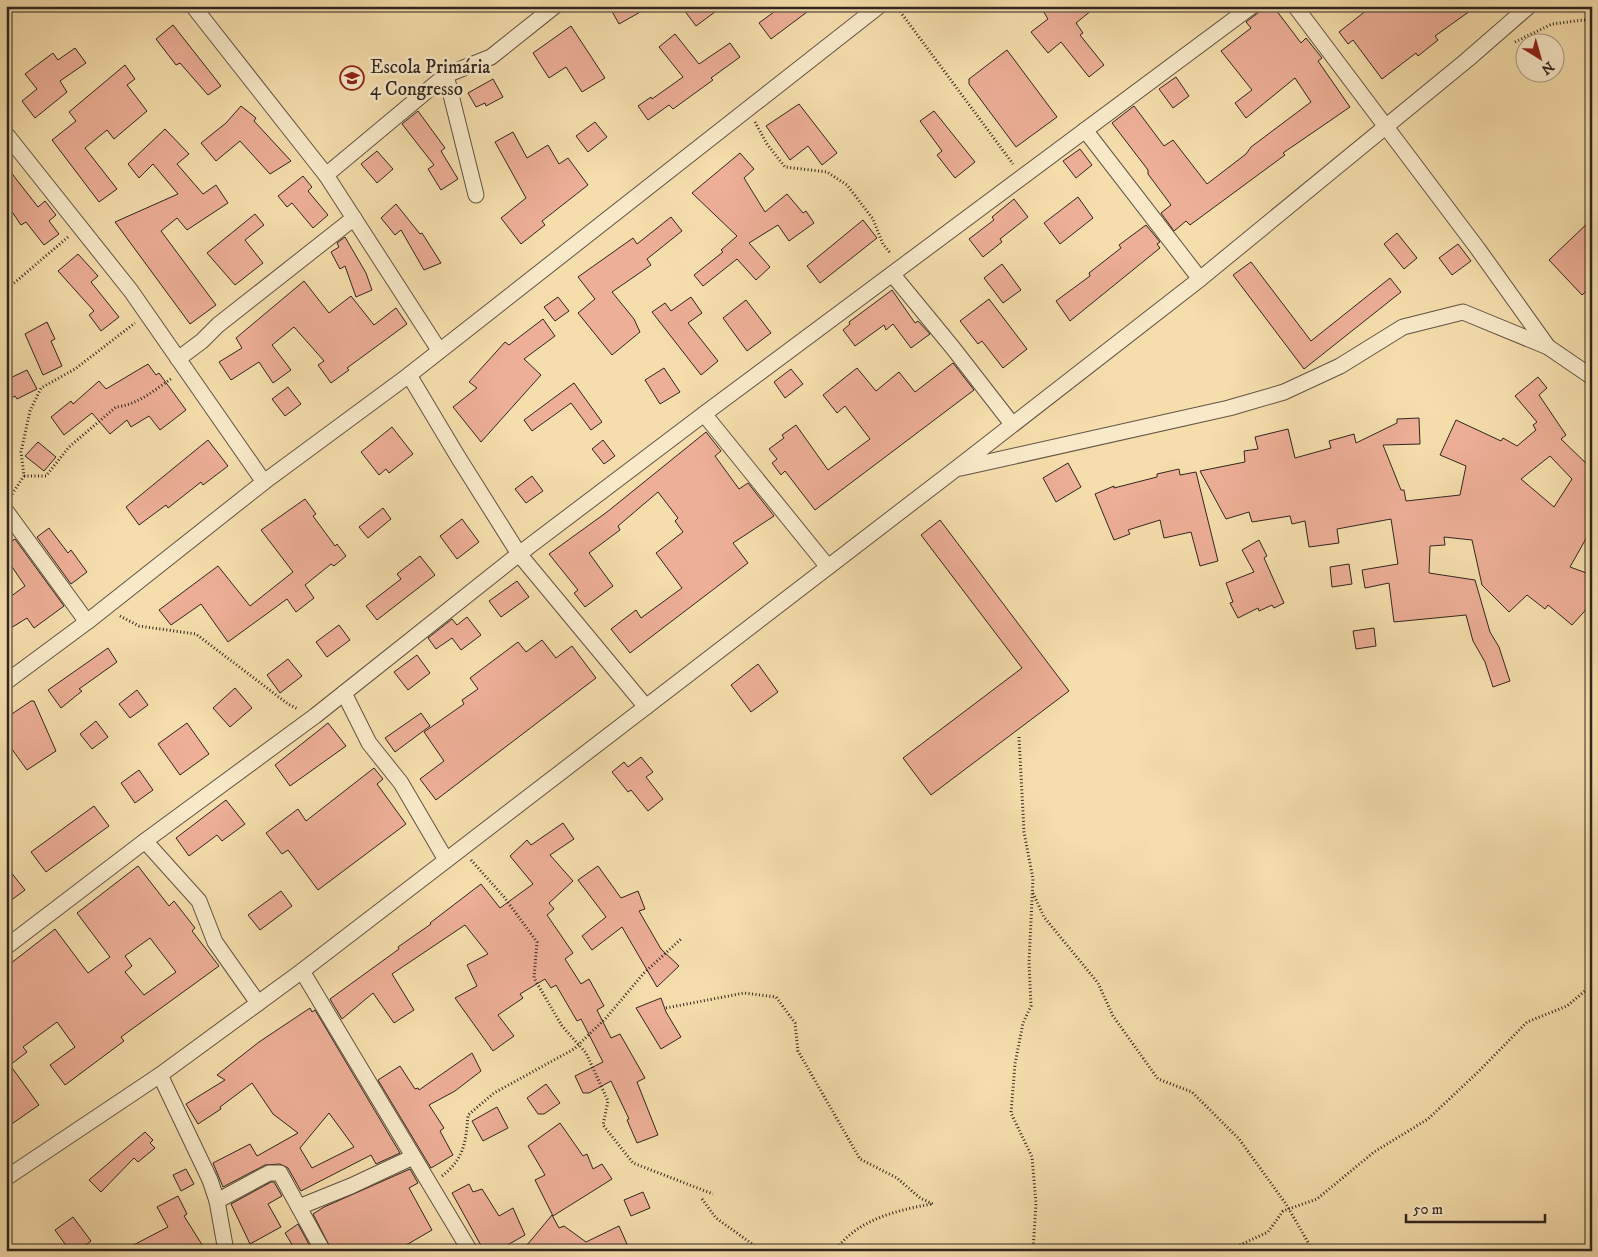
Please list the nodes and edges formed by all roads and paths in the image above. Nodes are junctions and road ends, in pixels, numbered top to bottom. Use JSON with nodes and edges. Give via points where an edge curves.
{"nodes":[{"id":1,"x":193,"y":6,"type":"edge"},
{"id":2,"x":554,"y":6,"type":"edge"},
{"id":3,"x":859,"y":6,"type":"edge"},
{"id":4,"x":879,"y":6,"type":"edge"},
{"id":5,"x":896,"y":6,"type":"edge"},
{"id":6,"x":1252,"y":6,"type":"edge"},
{"id":7,"x":1295,"y":6,"type":"edge"},
{"id":8,"x":1529,"y":6,"type":"edge"},
{"id":9,"x":1592,"y":19,"type":"edge"},
{"id":10,"x":861,"y":23,"type":"junction"},
{"id":11,"x":1511,"y":43,"type":"dead end"},
{"id":12,"x":446,"y":75,"type":"junction"},
{"id":13,"x":749,"y":110,"type":"junction"},
{"id":14,"x":1385,"y":126,"type":"junction"},
{"id":15,"x":1085,"y":130,"type":"junction"},
{"id":16,"x":6,"y":134,"type":"edge"},
{"id":17,"x":326,"y":175,"type":"junction"},
{"id":18,"x":1022,"y":176,"type":"junction"},
{"id":19,"x":476,"y":195,"type":"dead end"},
{"id":20,"x":354,"y":218,"type":"junction"},
{"id":21,"x":79,"y":227,"type":"junction"},
{"id":22,"x":897,"y":272,"type":"junction"},
{"id":23,"x":1200,"y":279,"type":"junction"},
{"id":24,"x":6,"y":290,"type":"edge"},
{"id":25,"x":147,"y":314,"type":"junction"},
{"id":26,"x":1548,"y":347,"type":"junction"},
{"id":27,"x":439,"y":350,"type":"junction"},
{"id":28,"x":182,"y":364,"type":"junction"},
{"id":29,"x":409,"y":375,"type":"junction"},
{"id":30,"x":1592,"y":377,"type":"edge"},
{"id":31,"x":704,"y":414,"type":"junction"},
{"id":32,"x":1012,"y":424,"type":"junction"},
{"id":33,"x":957,"y":468,"type":"junction"},
{"id":34,"x":24,"y":476,"type":"junction"},
{"id":35,"x":264,"y":482,"type":"junction"},
{"id":36,"x":6,"y":501,"type":"edge"},
{"id":37,"x":6,"y":511,"type":"edge"},
{"id":38,"x":519,"y":554,"type":"junction"},
{"id":39,"x":828,"y":567,"type":"junction"},
{"id":40,"x":103,"y":608,"type":"junction"},
{"id":41,"x":87,"y":622,"type":"junction"},
{"id":42,"x":6,"y":682,"type":"edge"},
{"id":43,"x":344,"y":693,"type":"junction"},
{"id":44,"x":646,"y":707,"type":"junction"},
{"id":45,"x":315,"y":716,"type":"junction"},
{"id":46,"x":1019,"y":737,"type":"dead end"},
{"id":47,"x":145,"y":840,"type":"junction"},
{"id":48,"x":461,"y":848,"type":"junction"},
{"id":49,"x":446,"y":860,"type":"junction"},
{"id":50,"x":1032,"y":892,"type":"junction"},
{"id":51,"x":681,"y":939,"type":"dead end"},
{"id":52,"x":6,"y":947,"type":"edge"},
{"id":53,"x":302,"y":971,"type":"junction"},
{"id":54,"x":1592,"y":986,"type":"edge"},
{"id":55,"x":258,"y":1003,"type":"junction"},
{"id":56,"x":666,"y":1008,"type":"dead end"},
{"id":57,"x":160,"y":1075,"type":"junction"},
{"id":58,"x":413,"y":1157,"type":"junction"},
{"id":59,"x":6,"y":1178,"type":"edge"},
{"id":60,"x":429,"y":1186,"type":"junction"},
{"id":61,"x":713,"y":1194,"type":"dead end"},
{"id":62,"x":702,"y":1199,"type":"dead end"},
{"id":63,"x":217,"y":1201,"type":"junction"},
{"id":64,"x":299,"y":1207,"type":"junction"},
{"id":65,"x":226,"y":1251,"type":"edge"},
{"id":66,"x":324,"y":1251,"type":"edge"},
{"id":67,"x":470,"y":1251,"type":"edge"},
{"id":68,"x":762,"y":1251,"type":"edge"},
{"id":69,"x":835,"y":1251,"type":"edge"},
{"id":70,"x":1033,"y":1251,"type":"edge"},
{"id":71,"x":1228,"y":1251,"type":"edge"},
{"id":72,"x":1313,"y":1251,"type":"edge"}],
"edges":[{"from":1,"to":17,"type":"street"},
{"from":2,"to":12,"type":"street","via":[[491,57]]},
{"from":3,"to":10,"type":"street"},
{"from":4,"to":10,"type":"street"},
{"from":5,"to":18,"type":"path"},
{"from":6,"to":15,"type":"street"},
{"from":7,"to":14,"type":"street"},
{"from":8,"to":14,"type":"street"},
{"from":9,"to":11,"type":"path","via":[[1552,24]]},
{"from":10,"to":13,"type":"street"},
{"from":12,"to":17,"type":"street"},
{"from":12,"to":19,"type":"street"},
{"from":13,"to":22,"type":"path","via":[[767,144],[785,167],[827,172],[847,185],[873,219]]},
{"from":13,"to":27,"type":"street"},
{"from":14,"to":23,"type":"street"},
{"from":14,"to":26,"type":"street"},
{"from":15,"to":18,"type":"street"},
{"from":15,"to":23,"type":"street"},
{"from":16,"to":21,"type":"street"},
{"from":17,"to":20,"type":"street"},
{"from":18,"to":22,"type":"street"},
{"from":20,"to":27,"type":"street"},
{"from":20,"to":28,"type":"street","via":[[218,325]]},
{"from":21,"to":24,"type":"path"},
{"from":21,"to":25,"type":"street"},
{"from":22,"to":31,"type":"street"},
{"from":22,"to":32,"type":"street"},
{"from":23,"to":32,"type":"street"},
{"from":25,"to":28,"type":"street"},
{"from":25,"to":34,"type":"path","via":[[75,369],[41,388],[30,411],[21,452]]},
{"from":26,"to":30,"type":"street"},
{"from":26,"to":33,"type":"street","via":[[1463,312],[1403,327],[1340,366],[1284,392],[1229,408]]},
{"from":27,"to":29,"type":"street"},
{"from":28,"to":34,"type":"path","via":[[144,397],[116,407],[69,447],[46,476]]},
{"from":28,"to":35,"type":"street"},
{"from":29,"to":35,"type":"street"},
{"from":29,"to":38,"type":"street"},
{"from":31,"to":38,"type":"street"},
{"from":31,"to":39,"type":"street"},
{"from":32,"to":33,"type":"street"},
{"from":33,"to":39,"type":"street"},
{"from":34,"to":36,"type":"path"},
{"from":35,"to":40,"type":"street"},
{"from":37,"to":41,"type":"street"},
{"from":38,"to":43,"type":"street"},
{"from":38,"to":44,"type":"street"},
{"from":39,"to":44,"type":"street"},
{"from":40,"to":41,"type":"street"},
{"from":40,"to":45,"type":"path","via":[[139,626],[196,634],[288,704]]},
{"from":41,"to":42,"type":"street"},
{"from":43,"to":45,"type":"street"},
{"from":43,"to":49,"type":"street","via":[[365,735],[401,783]]},
{"from":44,"to":48,"type":"street"},
{"from":45,"to":47,"type":"street"},
{"from":46,"to":50,"type":"path","via":[[1024,832],[1033,879]]},
{"from":47,"to":52,"type":"street"},
{"from":47,"to":55,"type":"street","via":[[199,901],[215,942]]},
{"from":48,"to":49,"type":"street"},
{"from":48,"to":61,"type":"path","via":[[504,897],[537,942],[534,978],[562,1026],[586,1053],[608,1101],[603,1125],[633,1163]]},
{"from":49,"to":53,"type":"street"},
{"from":50,"to":70,"type":"path","via":[[1031,1006],[1023,1023],[1016,1056],[1011,1113],[1032,1157],[1036,1203]]},
{"from":50,"to":72,"type":"path","via":[[1044,917],[1098,983],[1113,1016],[1158,1079],[1192,1092],[1238,1138],[1286,1204]]},
{"from":51,"to":60,"type":"path","via":[[644,973],[574,1050],[494,1092],[468,1115],[466,1137],[456,1165]]},
{"from":53,"to":55,"type":"street"},
{"from":53,"to":58,"type":"street"},
{"from":54,"to":71,"type":"path","via":[[1567,1006],[1527,1022],[1428,1119],[1374,1152],[1317,1199],[1283,1211],[1268,1232]]},
{"from":55,"to":57,"type":"street"},
{"from":56,"to":69,"type":"path","via":[[744,993],[776,997],[795,1023],[798,1051],[860,1159],[897,1178],[920,1198],[933,1204],[896,1210],[846,1235]]},
{"from":57,"to":59,"type":"street"},
{"from":57,"to":63,"type":"street","via":[[202,1160]]},
{"from":58,"to":60,"type":"street"},
{"from":58,"to":64,"type":"street"},
{"from":60,"to":67,"type":"street"},
{"from":62,"to":68,"type":"path","via":[[716,1218]]},
{"from":63,"to":64,"type":"street","via":[[268,1173],[280,1173]]},
{"from":63,"to":65,"type":"street"},
{"from":64,"to":66,"type":"street"}]}
